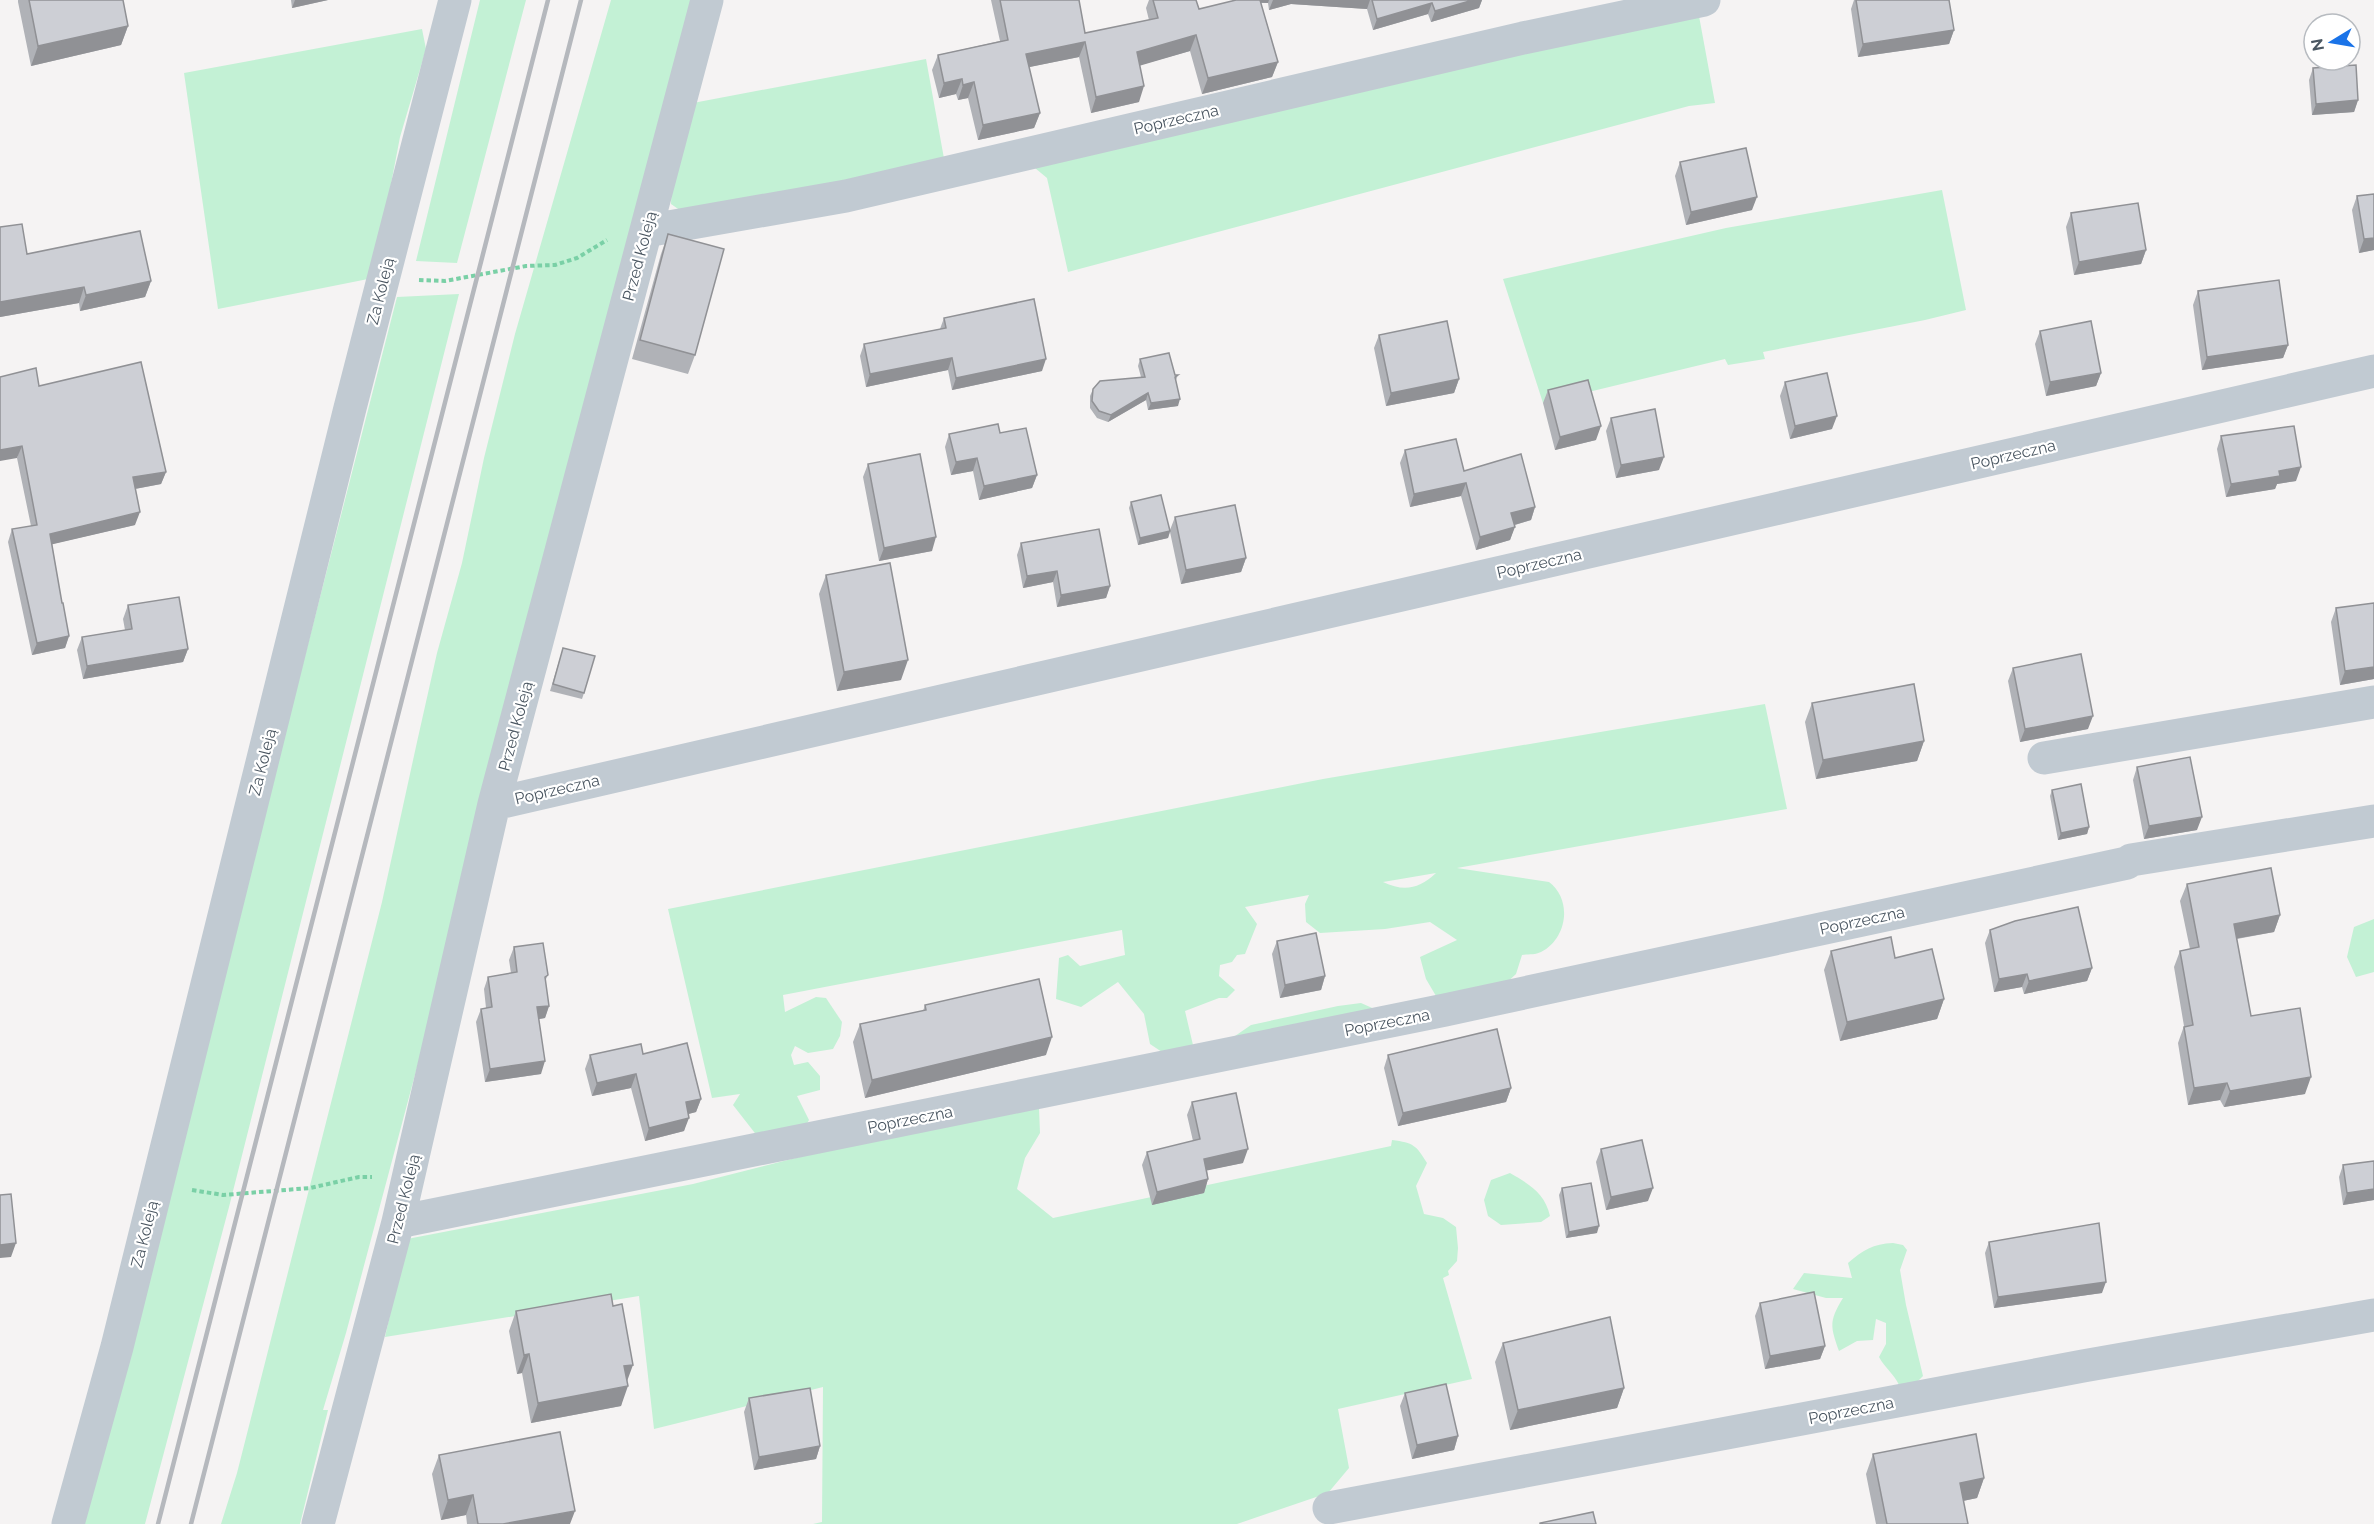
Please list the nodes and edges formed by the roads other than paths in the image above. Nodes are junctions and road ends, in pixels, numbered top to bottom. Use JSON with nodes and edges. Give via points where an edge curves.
{"nodes":[{"id":1,"x":455,"y":0,"type":"edge"},
{"id":2,"x":707,"y":0,"type":"edge"},
{"id":3,"x":1704,"y":0,"type":"edge"},
{"id":4,"x":647,"y":228,"type":"junction"},
{"id":5,"x":2374,"y":371,"type":"edge"},
{"id":6,"x":2374,"y":702,"type":"edge"},
{"id":7,"x":2044,"y":759,"type":"dead end"},
{"id":8,"x":494,"y":804,"type":"junction"},
{"id":9,"x":2374,"y":821,"type":"edge"},
{"id":10,"x":398,"y":1222,"type":"junction"},
{"id":11,"x":2374,"y":1315,"type":"edge"},
{"id":12,"x":1329,"y":1508,"type":"dead end"},
{"id":13,"x":68,"y":1524,"type":"edge"},
{"id":14,"x":318,"y":1524,"type":"edge"}],
"edges":[{"from":1,"to":13,"type":"street","name":"Za Koleją","via":[[114,1357]]},
{"from":2,"to":4,"type":"street","name":"Przed Koleją"},
{"from":3,"to":4,"type":"street","name":"Poprzeczna","via":[[1523,38],[846,196]]},
{"from":4,"to":8,"type":"street","name":"Przed Koleją"},
{"from":5,"to":8,"type":"street","name":"Poprzeczna"},
{"from":6,"to":7,"type":"street"},
{"from":8,"to":10,"type":"street","name":"Przed Koleją"},
{"from":9,"to":10,"type":"street","name":"Poprzeczna","via":[[2132,860],[1445,1010]]},
{"from":10,"to":14,"type":"street","name":"Przed Koleją"},
{"from":11,"to":12,"type":"street","name":"Poprzeczna"}]}
